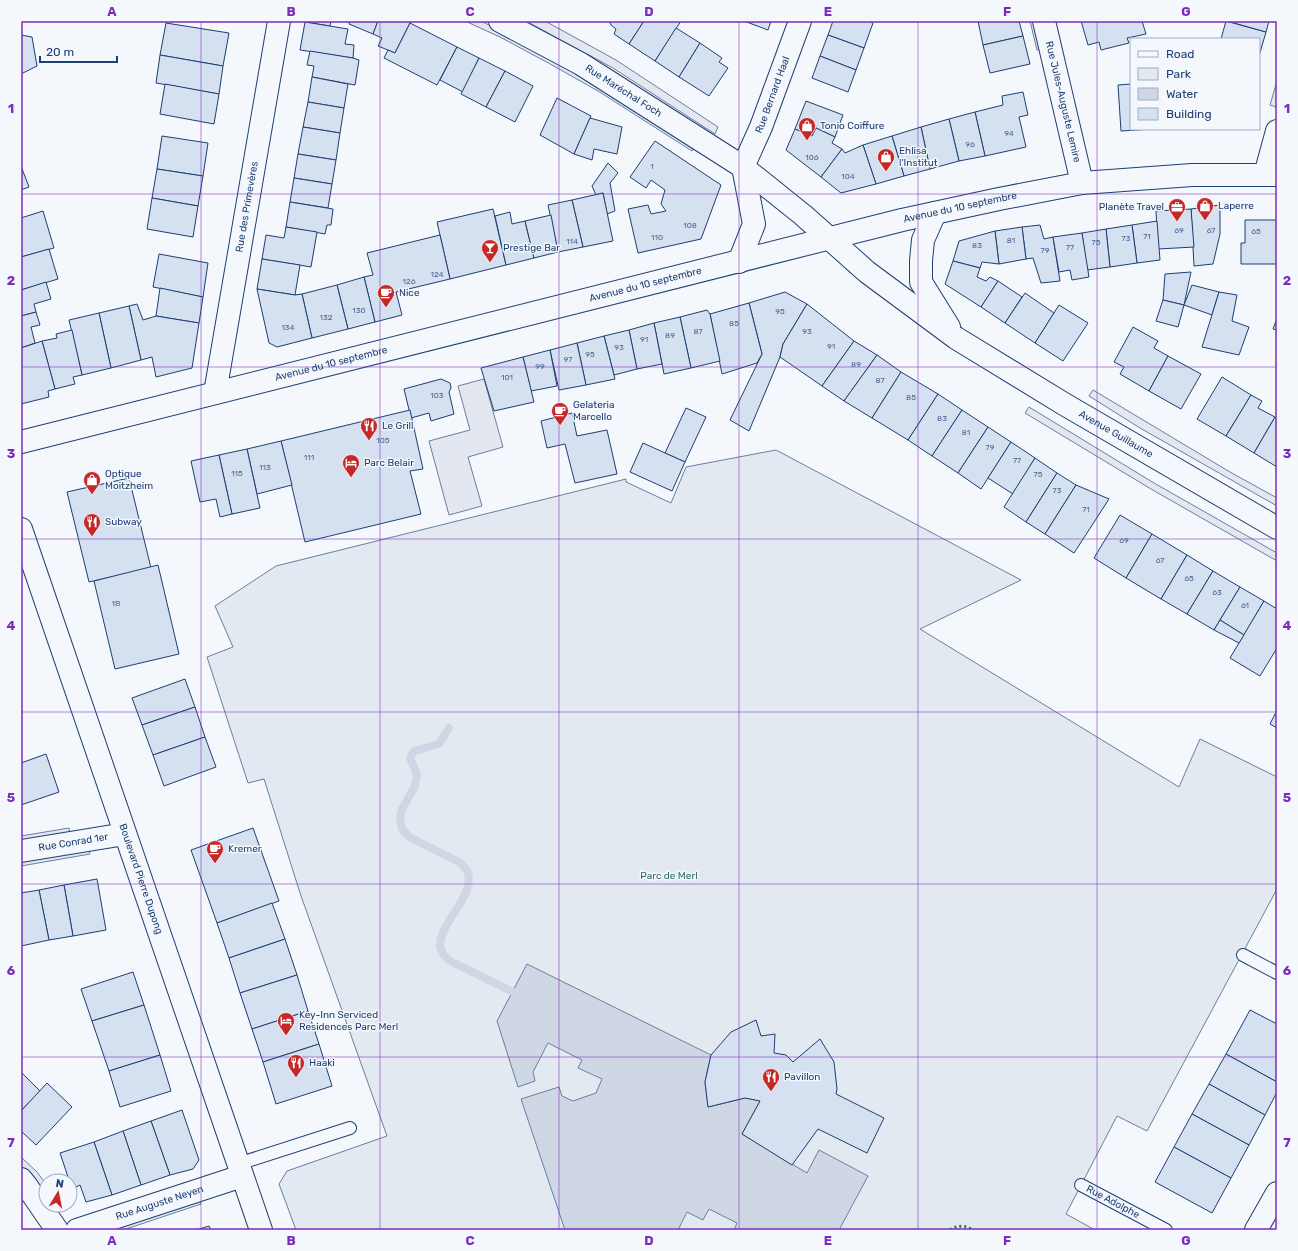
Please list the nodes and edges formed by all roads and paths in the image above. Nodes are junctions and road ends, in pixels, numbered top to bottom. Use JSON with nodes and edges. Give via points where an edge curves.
{"nodes":[{"id":1,"x":279,"y":21,"type":"edge"},
{"id":2,"x":500,"y":21,"type":"edge"},
{"id":3,"x":800,"y":21,"type":"edge"},
{"id":4,"x":1044,"y":21,"type":"edge"},
{"id":5,"x":1277,"y":131,"type":"edge"},
{"id":6,"x":743,"y":167,"type":"junction"},
{"id":7,"x":1271,"y":175,"type":"edge"},
{"id":8,"x":1082,"y":183,"type":"junction"},
{"id":9,"x":935,"y":213,"type":"junction"},
{"id":10,"x":830,"y":240,"type":"junction"},
{"id":11,"x":739,"y":262,"type":"junction"},
{"id":12,"x":956,"y":338,"type":"junction"},
{"id":13,"x":215,"y":394,"type":"junction"},
{"id":14,"x":21,"y":442,"type":"edge"},
{"id":15,"x":1277,"y":528,"type":"edge"},
{"id":16,"x":21,"y":529,"type":"edge"},
{"id":17,"x":125,"y":834,"type":"junction"},
{"id":18,"x":21,"y":851,"type":"edge"},
{"id":19,"x":1243,"y":955,"type":"dead end"},
{"id":20,"x":1277,"y":973,"type":"edge"},
{"id":21,"x":350,"y":1128,"type":"dead end"},
{"id":22,"x":240,"y":1170,"type":"junction"},
{"id":23,"x":21,"y":1179,"type":"edge"},
{"id":24,"x":1081,"y":1185,"type":"dead end"},
{"id":25,"x":1277,"y":1193,"type":"edge"},
{"id":26,"x":57,"y":1230,"type":"edge"},
{"id":27,"x":78,"y":1230,"type":"edge"},
{"id":28,"x":261,"y":1230,"type":"edge"},
{"id":29,"x":1166,"y":1230,"type":"edge"},
{"id":30,"x":1256,"y":1230,"type":"edge"}],
"edges":[{"from":1,"to":13,"type":"street","name":"Rue des Primevères"},
{"from":2,"to":6,"type":"street","name":"Rue Maréchal Foch","via":[[581,64]]},
{"from":3,"to":6,"type":"street","name":"Rue Bernard Haal","via":[[761,127]]},
{"from":4,"to":8,"type":"street","name":"Rue Jules-Auguste Lemire"},
{"from":5,"to":7,"type":"street"},
{"from":6,"to":10,"type":"street","name":"Rue Maréchal Foch"},
{"from":6,"to":11,"type":"street","via":[[754,224]]},
{"from":7,"to":8,"type":"street","name":"Avenue du 10 septembre","via":[[1192,175]]},
{"from":8,"to":9,"type":"street","name":"Avenue du 10 septembre"},
{"from":9,"to":10,"type":"street","name":"Avenue du 10 septembre"},
{"from":9,"to":12,"type":"street","name":"Avenue Guillaume","via":[[923,240],[921,282]]},
{"from":10,"to":11,"type":"street","name":"Avenue du 10 septembre"},
{"from":10,"to":12,"type":"street","name":"Avenue Guillaume","via":[[867,272]]},
{"from":11,"to":13,"type":"street","name":"Avenue du 10 septembre"},
{"from":12,"to":15,"type":"street","name":"Avenue Guillaume"},
{"from":13,"to":14,"type":"street","name":"Avenue du 10 septembre"},
{"from":16,"to":17,"type":"street","name":"Boulevard Pierre Dupong"},
{"from":17,"to":18,"type":"street","name":"Rue Conrad 1er"},
{"from":17,"to":22,"type":"street","name":"Boulevard Pierre Dupong"},
{"from":19,"to":20,"type":"lane"},
{"from":21,"to":22,"type":"lane"},
{"from":22,"to":27,"type":"street","name":"Rue Auguste Neyen"},
{"from":22,"to":28,"type":"street","name":"Boulevard Pierre Dupong"},
{"from":23,"to":26,"type":"street"},
{"from":24,"to":29,"type":"lane","name":"Rue Adolphe"},
{"from":25,"to":30,"type":"street"}]}
